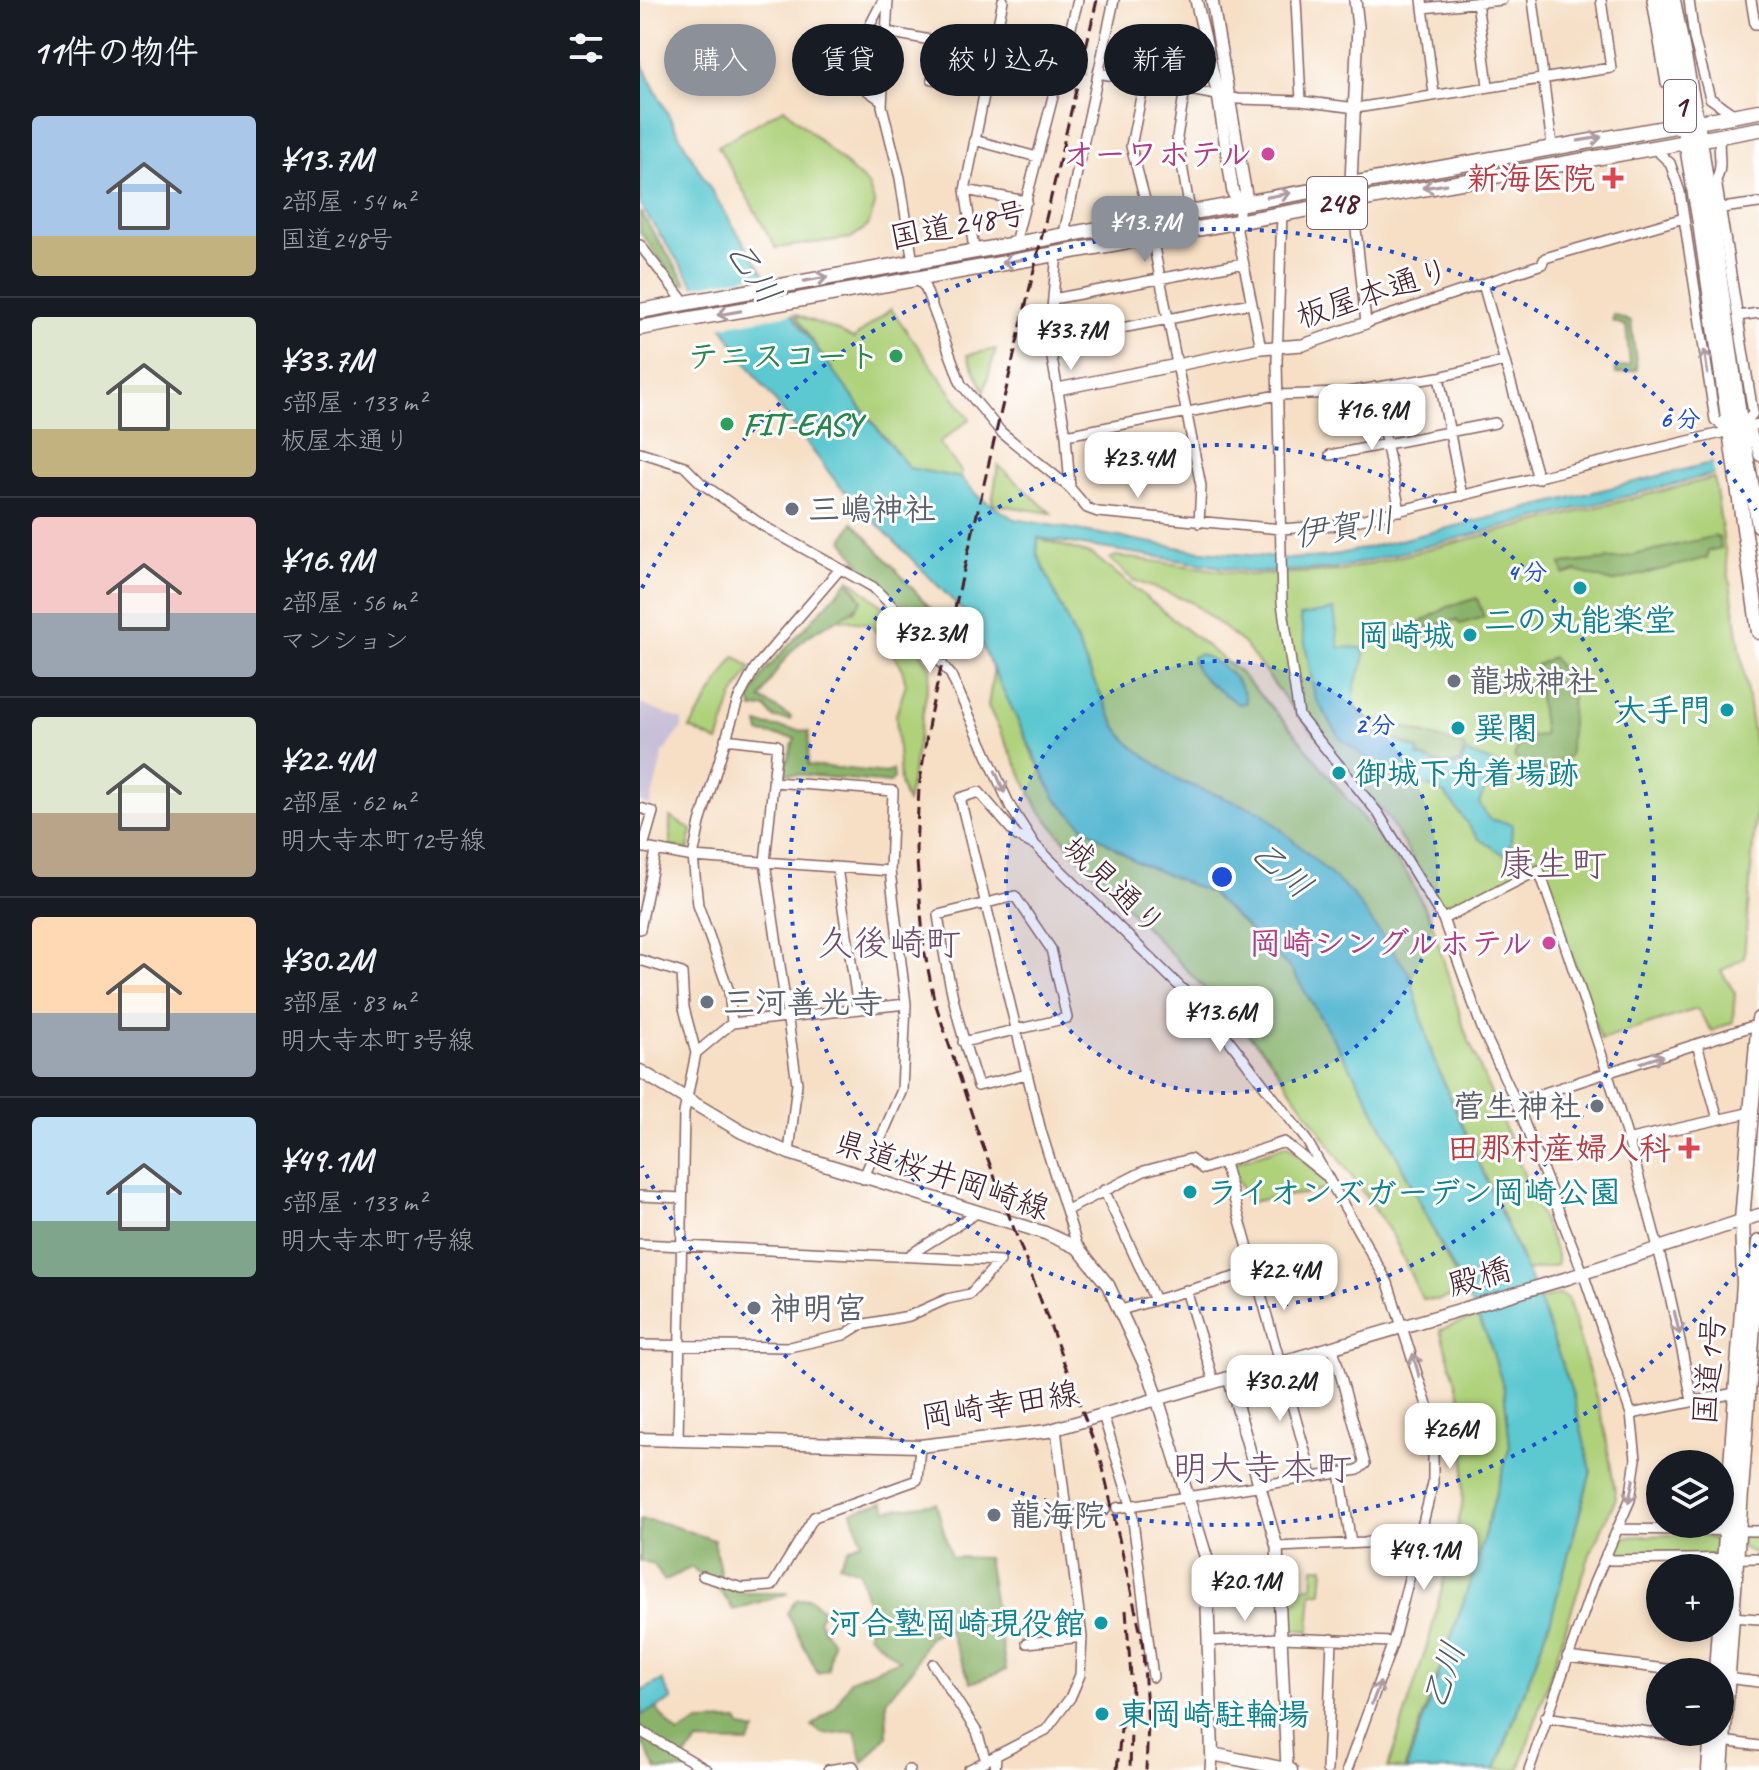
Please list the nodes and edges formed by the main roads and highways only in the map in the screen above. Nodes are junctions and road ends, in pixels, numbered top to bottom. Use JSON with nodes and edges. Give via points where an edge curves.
{"nodes":[{"id":1,"x":1655,"y":0,"type":"edge"},
{"id":2,"x":1673,"y":0,"type":"edge"},
{"id":3,"x":1677,"y":57,"type":"junction"},
{"id":4,"x":1759,"y":111,"type":"edge"},
{"id":5,"x":1690,"y":122,"type":"junction"},
{"id":6,"x":1759,"y":129,"type":"edge"},
{"id":7,"x":1693,"y":140,"type":"junction"},
{"id":8,"x":1703,"y":214,"type":"junction"},
{"id":9,"x":1689,"y":238,"type":"road end"},
{"id":10,"x":1726,"y":242,"type":"road end"},
{"id":11,"x":1730,"y":264,"type":"road end"},
{"id":12,"x":1725,"y":301,"type":"junction"},
{"id":13,"x":640,"y":311,"type":"edge"},
{"id":14,"x":640,"y":328,"type":"edge"},
{"id":15,"x":1740,"y":434,"type":"junction"},
{"id":16,"x":1745,"y":485,"type":"junction"},
{"id":17,"x":1759,"y":525,"type":"edge"},
{"id":18,"x":1759,"y":632,"type":"edge"},
{"id":19,"x":1759,"y":1021,"type":"edge"},
{"id":20,"x":640,"y":1071,"type":"edge"},
{"id":21,"x":1759,"y":1215,"type":"edge"},
{"id":22,"x":1742,"y":1220,"type":"junction"},
{"id":23,"x":1759,"y":1242,"type":"edge"},
{"id":24,"x":1404,"y":1326,"type":"joint"},
{"id":25,"x":1756,"y":1336,"type":"edge"},
{"id":26,"x":1158,"y":1399,"type":"junction"},
{"id":27,"x":640,"y":1439,"type":"edge"},
{"id":28,"x":1733,"y":1450,"type":"edge"},
{"id":29,"x":1734,"y":1500,"type":"edge"},
{"id":30,"x":1714,"y":1746,"type":"edge"},
{"id":31,"x":1716,"y":1746,"type":"edge"},
{"id":32,"x":1289,"y":1770,"type":"edge"},
{"id":33,"x":1709,"y":1770,"type":"edge"},
{"id":34,"x":1721,"y":1770,"type":"edge"}],
"edges":[{"from":1,"to":3,"type":"highway","number":"1"},
{"from":2,"to":3,"type":"highway","number":"1"},
{"from":3,"to":5,"type":"highway","number":"1"},
{"from":3,"to":5,"type":"highway","number":"1","via":[[1678,93]]},
{"from":4,"to":5,"type":"highway","name":"国道248号","number":"248"},
{"from":5,"to":7,"type":"highway","number":"1"},
{"from":13,"to":5,"type":"highway","name":"国道248号","number":"248","one_way":true},
{"from":6,"to":7,"type":"highway","name":"国道248号","number":"248"},
{"from":7,"to":8,"type":"highway","number":"1"},
{"from":7,"to":14,"type":"highway","name":"国道248号","number":"248","one_way":true},
{"from":8,"to":9,"type":"highway"},
{"from":8,"to":10,"type":"highway"},
{"from":8,"to":12,"type":"highway","number":"1"},
{"from":8,"to":15,"type":"highway","number":"1"},
{"from":11,"to":12,"type":"highway"},
{"from":12,"to":15,"type":"highway","number":"1"},
{"from":15,"to":16,"type":"highway","number":"1"},
{"from":16,"to":17,"type":"highway","number":"1"},
{"from":16,"to":18,"type":"highway","number":"1"},
{"from":19,"to":22,"type":"highway","name":"国道1号"},
{"from":20,"to":26,"type":"main road","name":"県道桜井岡崎線","via":[[789,1153],[1078,1248],[1108,1285]]},
{"from":21,"to":22,"type":"main road"},
{"from":22,"to":24,"type":"main road","name":"殿橋"},
{"from":22,"to":28,"type":"highway","name":"国道1号","via":[[1744,1283]]},
{"from":23,"to":25,"type":"highway","name":"国道1号"},
{"from":24,"to":26,"type":"main road","name":"岡崎幸田線"},
{"from":25,"to":29,"type":"highway","name":"国道1号"},
{"from":26,"to":27,"type":"main road","name":"岡崎幸田線","via":[[1056,1429],[920,1446]]},
{"from":26,"to":32,"type":"main road","name":"県道桜井岡崎線","via":[[1206,1557],[1212,1754]]},
{"from":30,"to":33,"type":"highway","name":"国道1号"},
{"from":31,"to":34,"type":"highway","name":"国道1号"}]}
